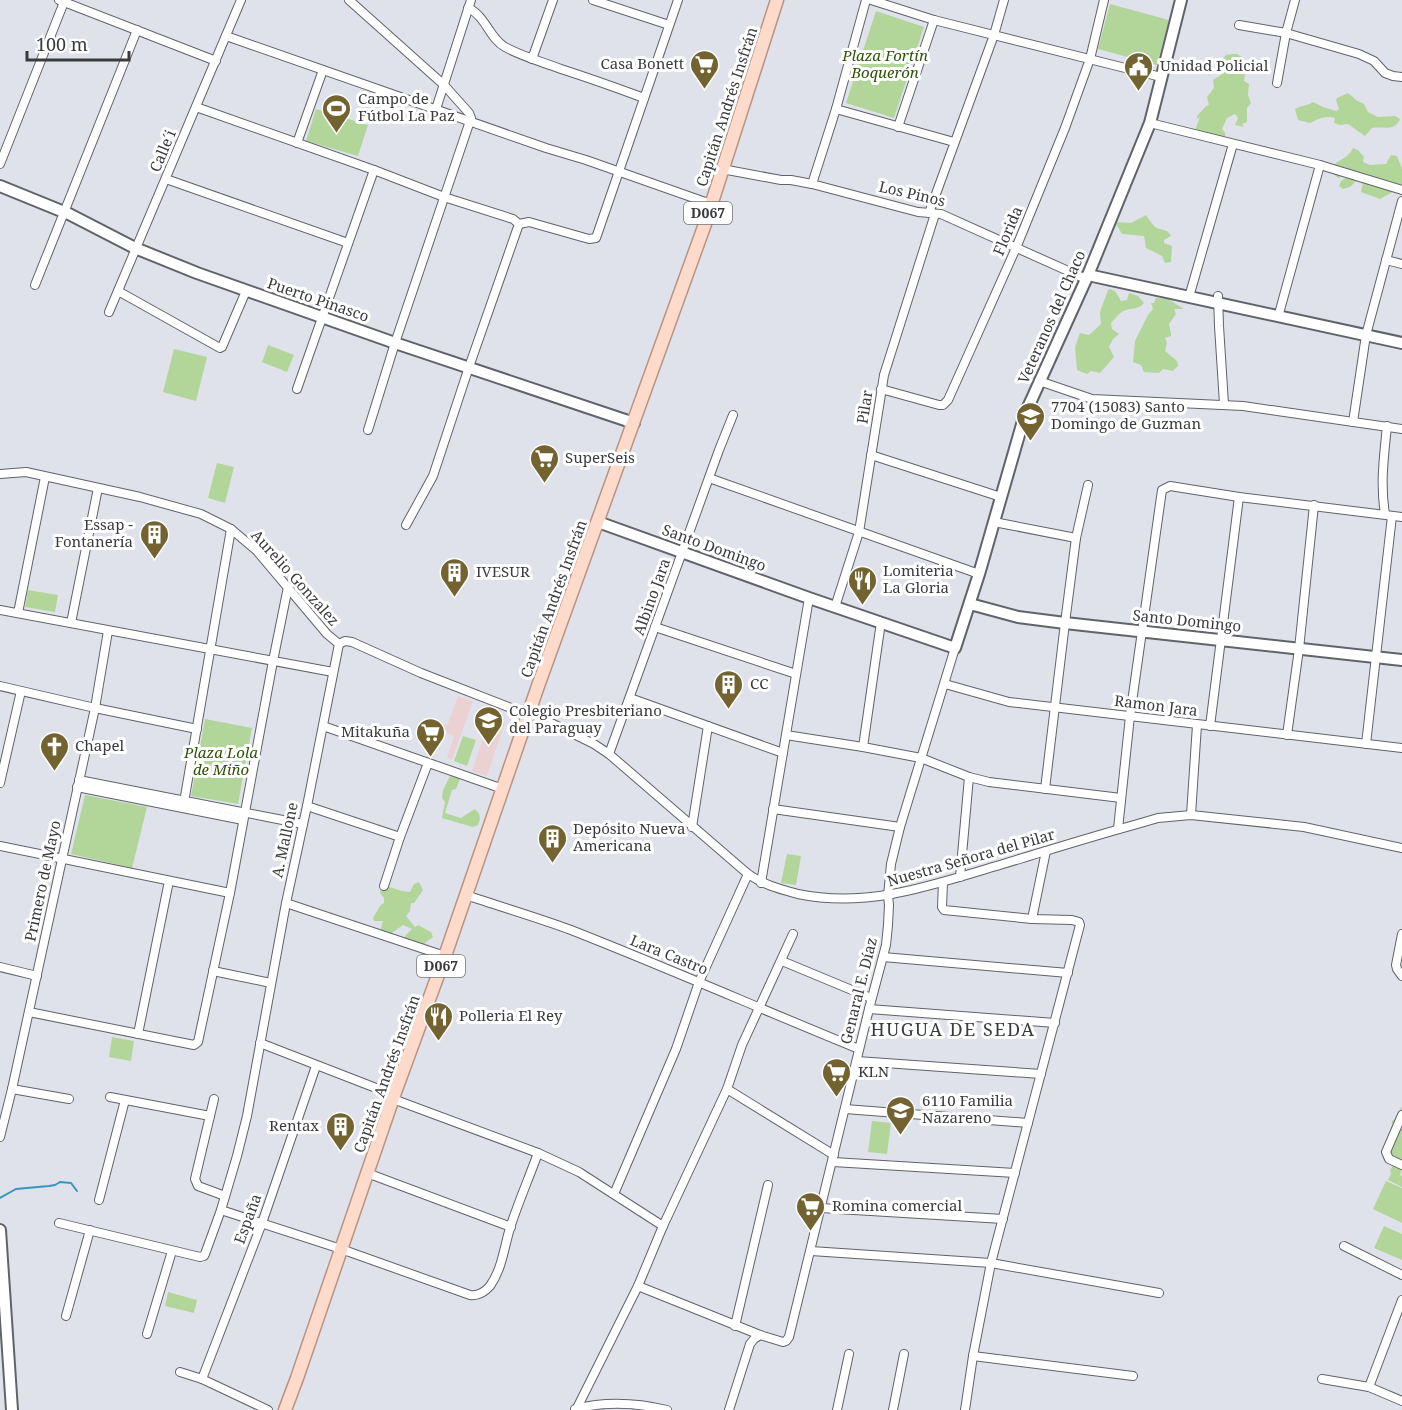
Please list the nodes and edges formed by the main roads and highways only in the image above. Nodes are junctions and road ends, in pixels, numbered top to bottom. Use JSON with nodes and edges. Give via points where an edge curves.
{"nodes":[{"id":1,"x":777,"y":0,"type":"edge"},
{"id":2,"x":285,"y":1410,"type":"edge"}],
"edges":[{"from":1,"to":2,"type":"main road","name":"Capitán Andrés Insfrán","number":"D067","via":[[711,204]]}]}
